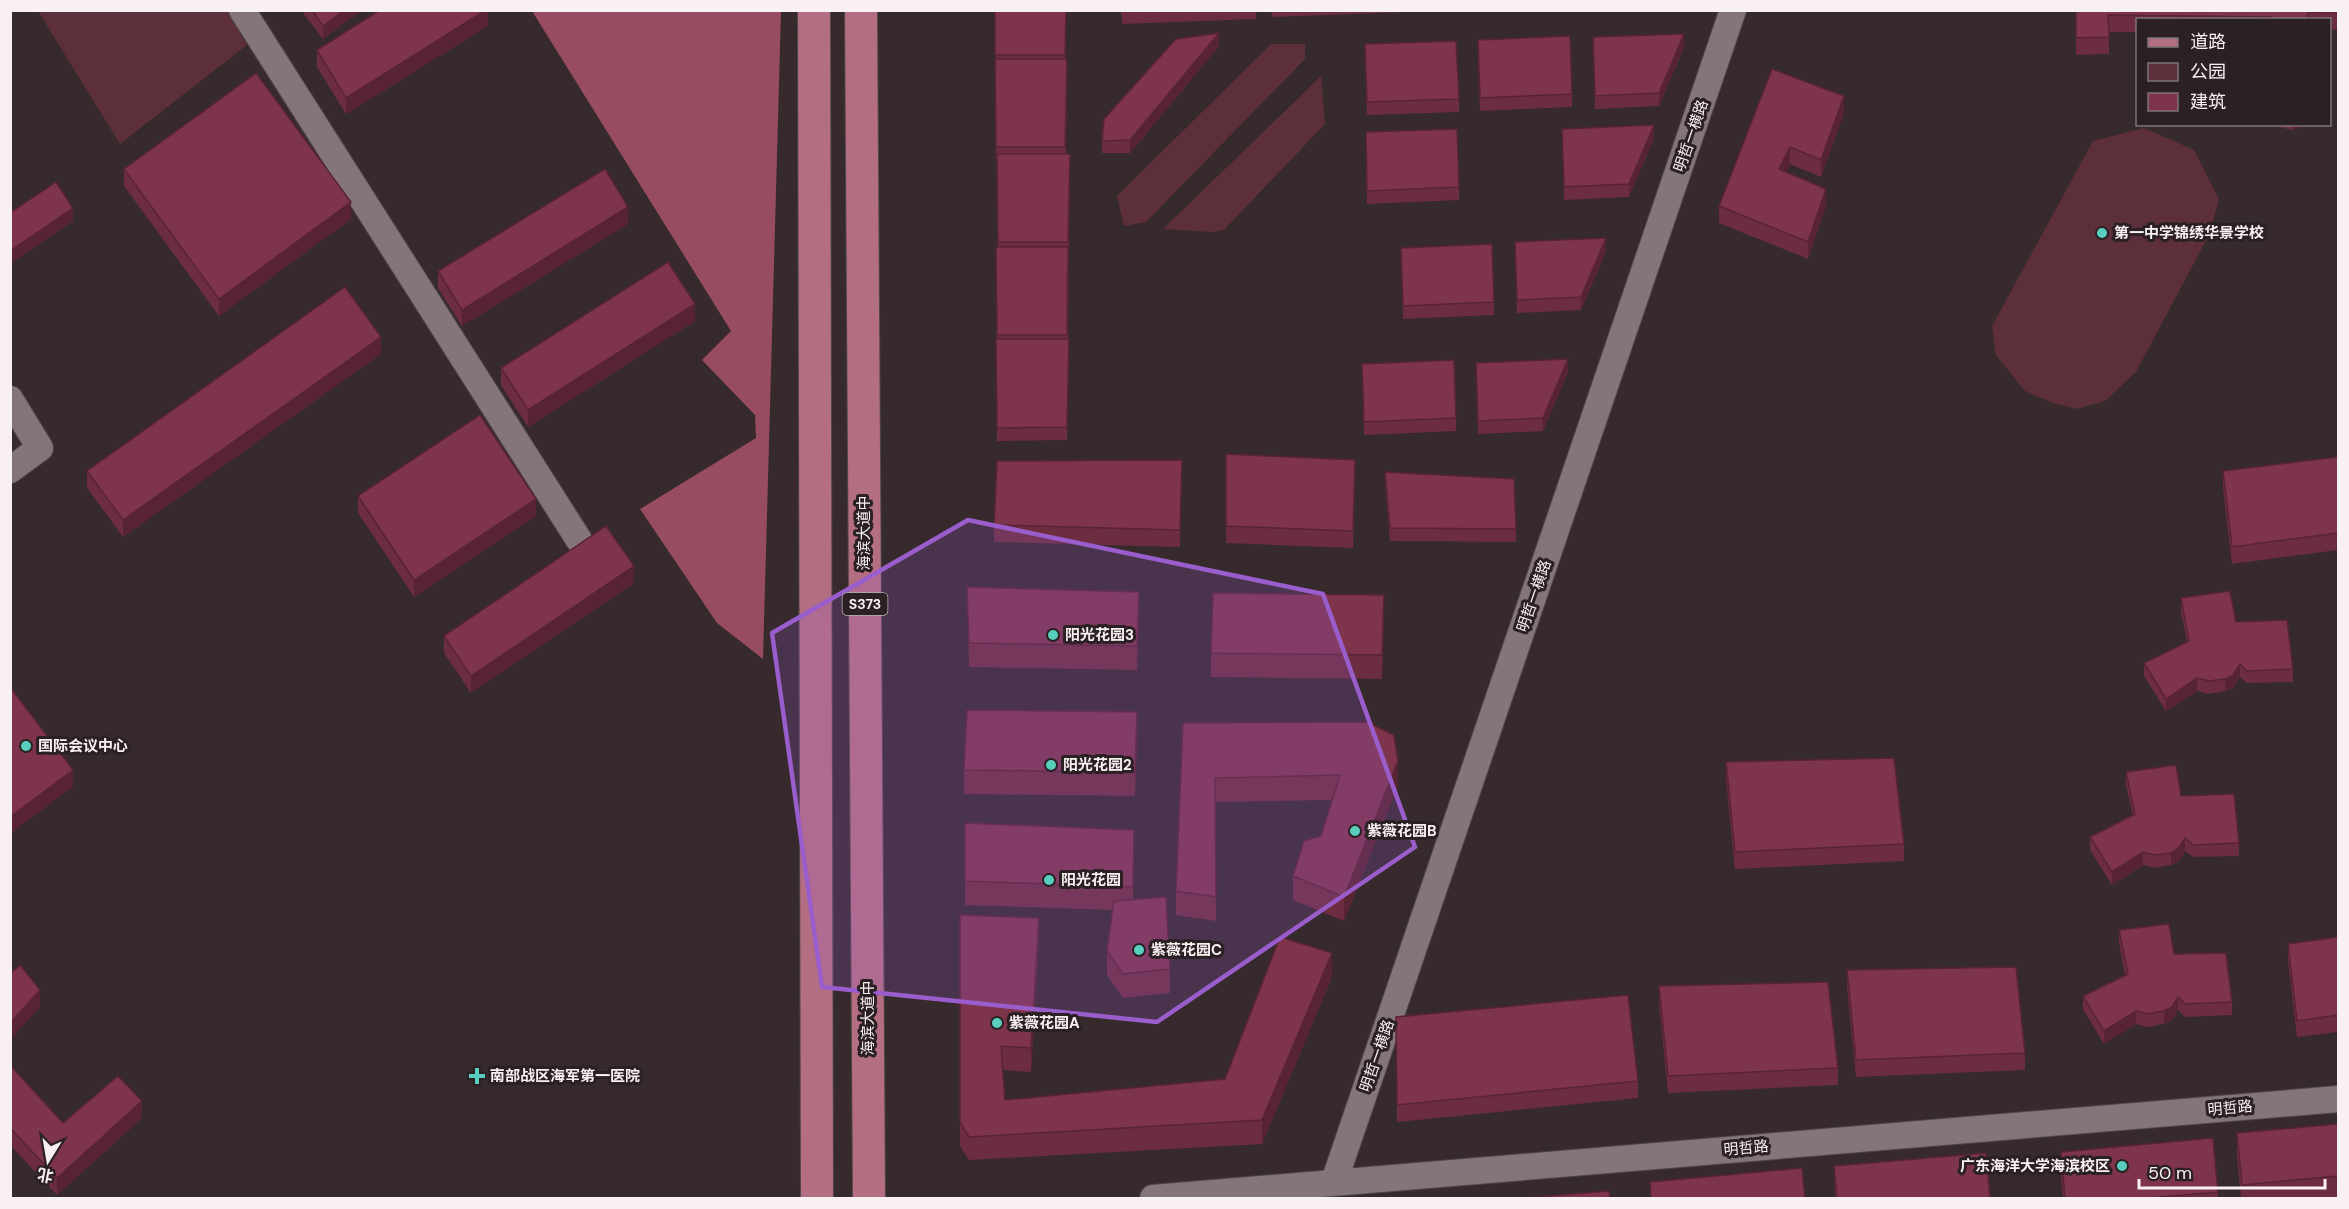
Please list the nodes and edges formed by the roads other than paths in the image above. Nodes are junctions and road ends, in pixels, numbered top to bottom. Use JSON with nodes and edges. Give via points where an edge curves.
{"nodes":[{"id":1,"x":242,"y":10,"type":"edge"},
{"id":2,"x":814,"y":10,"type":"edge"},
{"id":3,"x":861,"y":10,"type":"edge"},
{"id":4,"x":1733,"y":10,"type":"edge"},
{"id":5,"x":10,"y":399,"type":"edge"},
{"id":6,"x":10,"y":470,"type":"edge"},
{"id":7,"x":579,"y":540,"type":"dead end"},
{"id":8,"x":2338,"y":1099,"type":"edge"},
{"id":9,"x":1334,"y":1182,"type":"junction"},
{"id":10,"x":817,"y":1198,"type":"edge"},
{"id":11,"x":869,"y":1198,"type":"edge"},
{"id":12,"x":1153,"y":1198,"type":"edge"}],
"edges":[{"from":1,"to":7,"type":"street"},
{"from":2,"to":10,"type":"main road"},
{"from":3,"to":11,"type":"main road","name":"海滨大道中","number":"S373"},
{"from":4,"to":9,"type":"street","name":"明哲一横路"},
{"from":5,"to":6,"type":"street","via":[[40,448]]},
{"from":8,"to":9,"type":"street","name":"明哲路"},
{"from":9,"to":12,"type":"street","name":"明哲路"}]}
